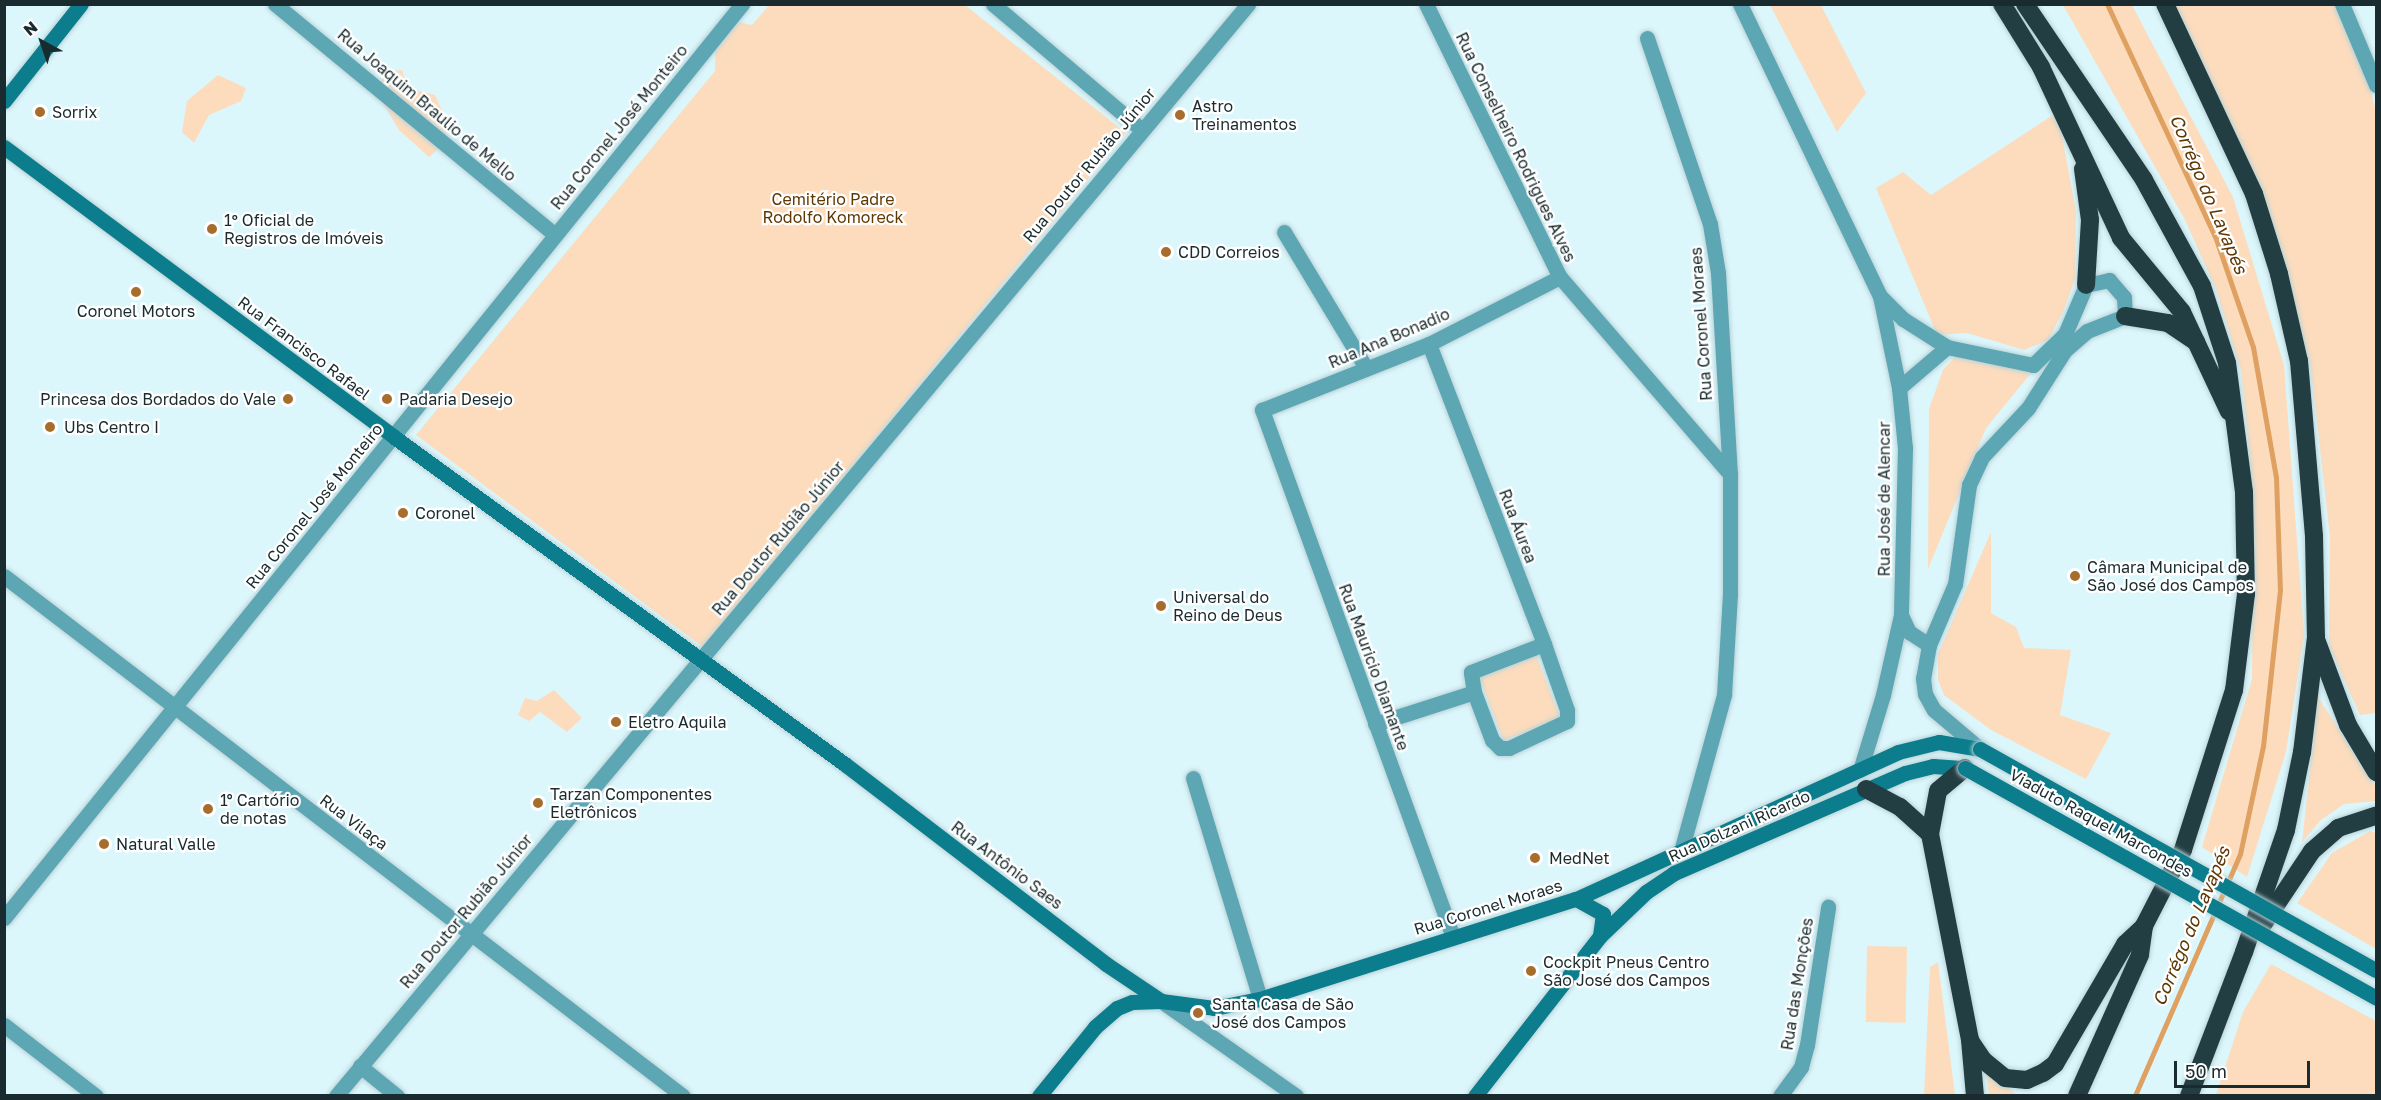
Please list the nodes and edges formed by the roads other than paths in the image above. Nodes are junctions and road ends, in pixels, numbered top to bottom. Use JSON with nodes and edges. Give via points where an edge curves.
{"nodes":[{"id":1,"x":81,"y":4,"type":"edge"},
{"id":2,"x":275,"y":4,"type":"edge"},
{"id":3,"x":742,"y":4,"type":"edge"},
{"id":4,"x":993,"y":4,"type":"edge"},
{"id":5,"x":1248,"y":4,"type":"edge"},
{"id":6,"x":1426,"y":4,"type":"edge"},
{"id":7,"x":1740,"y":4,"type":"edge"},
{"id":8,"x":2002,"y":4,"type":"edge"},
{"id":9,"x":2025,"y":4,"type":"edge"},
{"id":10,"x":2165,"y":4,"type":"edge"},
{"id":11,"x":2342,"y":4,"type":"edge"},
{"id":12,"x":1647,"y":38,"type":"dead end"},
{"id":13,"x":2376,"y":85,"type":"edge"},
{"id":14,"x":4,"y":101,"type":"edge"},
{"id":15,"x":1142,"y":130,"type":"junction"},
{"id":16,"x":2078,"y":141,"type":"junction"},
{"id":17,"x":4,"y":147,"type":"edge"},
{"id":18,"x":1284,"y":232,"type":"dead end"},
{"id":19,"x":554,"y":234,"type":"junction"},
{"id":20,"x":1560,"y":278,"type":"junction"},
{"id":21,"x":2086,"y":285,"type":"junction"},
{"id":22,"x":1880,"y":296,"type":"junction"},
{"id":23,"x":2125,"y":316,"type":"junction"},
{"id":24,"x":2196,"y":342,"type":"junction"},
{"id":25,"x":1429,"y":344,"type":"junction"},
{"id":26,"x":1947,"y":347,"type":"junction"},
{"id":27,"x":1366,"y":368,"type":"junction"},
{"id":28,"x":1899,"y":388,"type":"junction"},
{"id":29,"x":1262,"y":410,"type":"joint"},
{"id":30,"x":2238,"y":430,"type":"junction"},
{"id":31,"x":394,"y":437,"type":"junction"},
{"id":32,"x":1730,"y":474,"type":"junction"},
{"id":33,"x":4,"y":576,"type":"edge"},
{"id":34,"x":1901,"y":615,"type":"junction"},
{"id":35,"x":2316,"y":637,"type":"junction"},
{"id":36,"x":1544,"y":644,"type":"junction"},
{"id":37,"x":1929,"y":645,"type":"junction"},
{"id":38,"x":700,"y":659,"type":"junction"},
{"id":39,"x":1474,"y":692,"type":"junction"},
{"id":40,"x":173,"y":706,"type":"junction"},
{"id":41,"x":1375,"y":724,"type":"junction"},
{"id":42,"x":1980,"y":749,"type":"junction"},
{"id":43,"x":1965,"y":768,"type":"junction"},
{"id":44,"x":1860,"y":770,"type":"junction"},
{"id":45,"x":2376,"y":772,"type":"edge"},
{"id":46,"x":1193,"y":778,"type":"dead end"},
{"id":47,"x":1866,"y":789,"type":"junction"},
{"id":48,"x":2376,"y":816,"type":"edge"},
{"id":49,"x":1930,"y":834,"type":"junction"},
{"id":50,"x":1681,"y":851,"type":"junction"},
{"id":51,"x":1576,"y":899,"type":"junction"},
{"id":52,"x":1828,"y":907,"type":"dead end"},
{"id":53,"x":4,"y":918,"type":"edge"},
{"id":54,"x":2144,"y":926,"type":"junction"},
{"id":55,"x":470,"y":933,"type":"junction"},
{"id":56,"x":1600,"y":936,"type":"junction"},
{"id":57,"x":1453,"y":937,"type":"junction"},
{"id":58,"x":2244,"y":952,"type":"junction"},
{"id":59,"x":2376,"y":970,"type":"edge"},
{"id":60,"x":2376,"y":998,"type":"edge"},
{"id":61,"x":1260,"y":999,"type":"junction"},
{"id":62,"x":1161,"y":1000,"type":"junction"},
{"id":63,"x":4,"y":1025,"type":"edge"},
{"id":64,"x":1970,"y":1040,"type":"junction"},
{"id":65,"x":360,"y":1066,"type":"junction"},
{"id":66,"x":96,"y":1095,"type":"edge"},
{"id":67,"x":336,"y":1095,"type":"edge"},
{"id":68,"x":397,"y":1095,"type":"edge"},
{"id":69,"x":682,"y":1095,"type":"edge"},
{"id":70,"x":1039,"y":1095,"type":"edge"},
{"id":71,"x":1296,"y":1095,"type":"edge"},
{"id":72,"x":1475,"y":1095,"type":"edge"},
{"id":73,"x":1780,"y":1095,"type":"edge"},
{"id":74,"x":1975,"y":1095,"type":"edge"},
{"id":75,"x":2077,"y":1095,"type":"edge"},
{"id":76,"x":2189,"y":1095,"type":"edge"}],
"edges":[{"from":1,"to":14,"type":"main road"},
{"from":2,"to":19,"type":"street","name":"Rua Joaquim Braulio de Mello"},
{"from":3,"to":19,"type":"street","name":"Rua Coronel José Monteiro"},
{"from":4,"to":15,"type":"street"},
{"from":5,"to":15,"type":"street","name":"Rua Doutor Rubião Júnior"},
{"from":6,"to":20,"type":"street","name":"Rua Conselheiro Rodrigues Alves"},
{"from":7,"to":22,"type":"street","name":"Rua José de Alencar"},
{"from":8,"to":16,"type":"highway","via":[[2041,67]]},
{"from":9,"to":30,"type":"highway","via":[[2144,180],[2202,286],[2227,363]]},
{"from":10,"to":35,"type":"highway","via":[[2254,194],[2290,319],[2299,361],[2314,536]]},
{"from":11,"to":13,"type":"street"},
{"from":12,"to":32,"type":"street","name":"Rua Coronel Moraes","via":[[1710,224],[1718,273]]},
{"from":15,"to":38,"type":"street","name":"Rua Doutor Rubião Júnior"},
{"from":16,"to":21,"type":"highway","via":[[2090,220]]},
{"from":16,"to":24,"type":"highway","via":[[2121,238],[2182,312]]},
{"from":17,"to":31,"type":"main road","name":"Rua Francisco Rafael"},
{"from":18,"to":27,"type":"street"},
{"from":19,"to":31,"type":"street","name":"Rua Coronel José Monteiro"},
{"from":20,"to":25,"type":"street","name":"Rua Ana Bonadio"},
{"from":20,"to":32,"type":"street","name":"Rua Conselheiro Rodrigues Alves"},
{"from":21,"to":23,"type":"street","via":[[2109,280],[2115,283],[2124,297]]},
{"from":21,"to":26,"type":"street","via":[[2065,334],[2033,365]]},
{"from":22,"to":26,"type":"street","via":[[1903,319]]},
{"from":22,"to":28,"type":"street","name":"Rua José de Alencar"},
{"from":23,"to":24,"type":"highway","via":[[2168,323]]},
{"from":23,"to":37,"type":"street","via":[[2098,325],[2077,338],[2028,408],[1993,442],[1975,468],[1955,585]]},
{"from":24,"to":30,"type":"highway"},
{"from":25,"to":27,"type":"street","name":"Rua Ana Bonadio"},
{"from":25,"to":36,"type":"street","name":"Rua Áurea"},
{"from":26,"to":28,"type":"street"},
{"from":27,"to":29,"type":"street","name":"Rua Ana Bonadio"},
{"from":28,"to":34,"type":"street","name":"Rua José de Alencar","via":[[1905,448]]},
{"from":29,"to":41,"type":"street","name":"Rua Mauricio Diamante"},
{"from":30,"to":54,"type":"highway","via":[[2246,594],[2234,690],[2184,850]]},
{"from":31,"to":38,"type":"main road","name":"Rua Francisco Rafael"},
{"from":31,"to":40,"type":"street","name":"Rua Coronel José Monteiro"},
{"from":32,"to":50,"type":"street","via":[[1730,594],[1724,695]]},
{"from":33,"to":40,"type":"street","name":"Rua Vilaça"},
{"from":34,"to":37,"type":"street","via":[[1909,632]]},
{"from":34,"to":44,"type":"street","name":"Rua José de Alencar","via":[[1883,695]]},
{"from":35,"to":45,"type":"highway","via":[[2348,725]]},
{"from":35,"to":58,"type":"highway","via":[[2302,752],[2286,830]]},
{"from":36,"to":39,"type":"street","via":[[1471,672]]},
{"from":36,"to":39,"type":"street","name":"Rua Áurea","via":[[1567,710],[1567,722],[1509,748],[1500,748],[1492,740]]},
{"from":37,"to":42,"type":"street","via":[[1923,678],[1929,703]]},
{"from":38,"to":55,"type":"street","name":"Rua Doutor Rubião Júnior"},
{"from":38,"to":62,"type":"main road","name":"Rua Antônio Saes","via":[[1106,964]]},
{"from":39,"to":41,"type":"street"},
{"from":40,"to":53,"type":"street","name":"Rua Coronel José Monteiro"},
{"from":40,"to":55,"type":"street","name":"Rua Vilaça"},
{"from":41,"to":57,"type":"street","name":"Rua Mauricio Diamante"},
{"from":42,"to":44,"type":"main road","name":"Rua Coronel Moraes","via":[[1939,742],[1920,745]]},
{"from":42,"to":59,"type":"main road","name":"Viaduto Raquel Marcondes","bridge":true},
{"from":43,"to":47,"type":"main road","name":"Rua Dolzani Ricardo","via":[[1934,766]]},
{"from":43,"to":49,"type":"highway","via":[[1938,791]]},
{"from":43,"to":60,"type":"main road","name":"Viaduto Raquel Marcondes","bridge":true},
{"from":44,"to":50,"type":"main road","name":"Rua Coronel Moraes"},
{"from":46,"to":61,"type":"street"},
{"from":47,"to":49,"type":"highway","via":[[1900,807]]},
{"from":47,"to":56,"type":"main road","name":"Rua Dolzani Ricardo","via":[[1674,873],[1646,892]]},
{"from":48,"to":58,"type":"highway","via":[[2338,828],[2312,851]]},
{"from":49,"to":64,"type":"highway"},
{"from":50,"to":51,"type":"main road","name":"Rua Coronel Moraes"},
{"from":51,"to":56,"type":"main road","via":[[1603,914]]},
{"from":51,"to":57,"type":"main road","name":"Rua Coronel Moraes"},
{"from":52,"to":73,"type":"street","name":"Rua das Monções","via":[[1807,1045],[1801,1067]]},
{"from":54,"to":64,"type":"highway","via":[[2125,944],[2055,1064],[2043,1073],[2027,1080],[2005,1078],[1983,1060]]},
{"from":54,"to":75,"type":"highway","via":[[2140,955]]},
{"from":55,"to":65,"type":"street","name":"Rua Doutor Rubião Júnior"},
{"from":55,"to":69,"type":"street","name":"Rua Vilaça"},
{"from":56,"to":72,"type":"main road","name":"Rua Dolzani Ricardo"},
{"from":57,"to":61,"type":"main road","name":"Rua Coronel Moraes"},
{"from":58,"to":76,"type":"highway"},
{"from":61,"to":62,"type":"main road","name":"Rua Coronel Moraes","via":[[1214,1008]]},
{"from":62,"to":70,"type":"main road","via":[[1117,1008],[1095,1027]]},
{"from":62,"to":71,"type":"street","name":"Rua Antônio Saes"},
{"from":63,"to":66,"type":"street"},
{"from":64,"to":74,"type":"highway"},
{"from":65,"to":67,"type":"street","name":"Rua Doutor Rubião Júnior"},
{"from":65,"to":68,"type":"street"}]}
